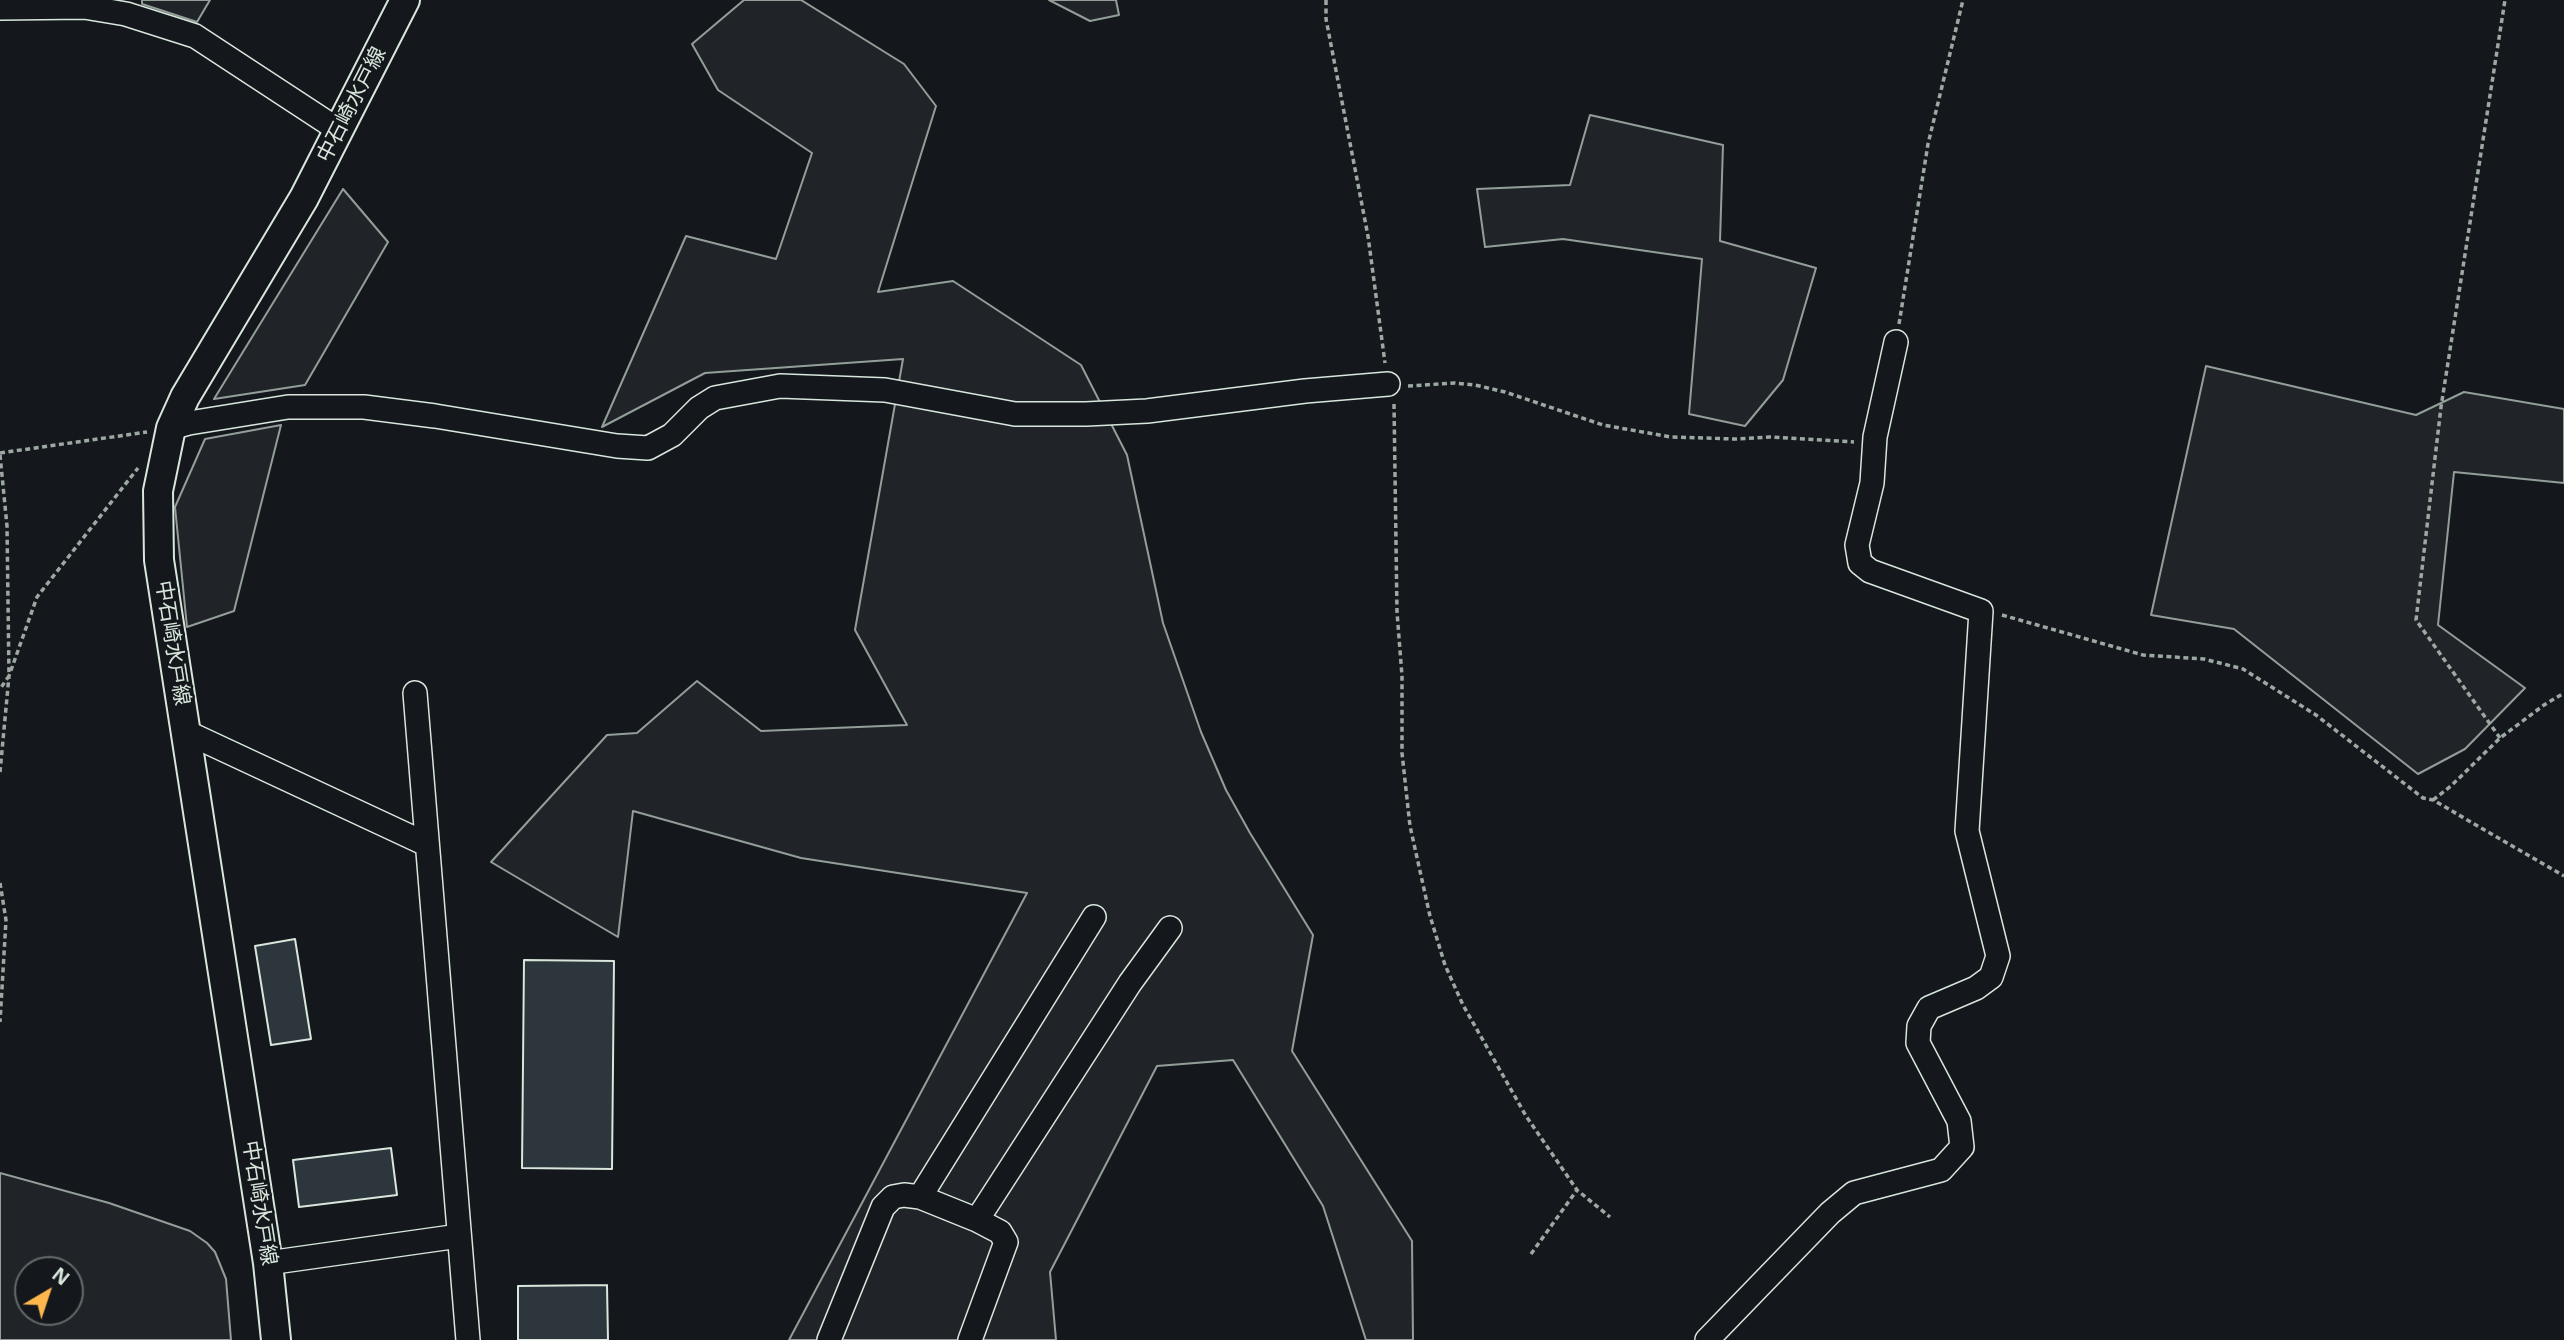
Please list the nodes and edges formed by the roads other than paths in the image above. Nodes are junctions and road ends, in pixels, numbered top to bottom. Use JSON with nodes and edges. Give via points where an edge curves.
{"nodes":[{"id":1,"x":405,"y":0,"type":"edge"},
{"id":2,"x":126,"y":7,"type":"edge"},
{"id":3,"x":0,"y":8,"type":"edge"},
{"id":4,"x":340,"y":131,"type":"junction"},
{"id":5,"x":1896,"y":342,"type":"road end"},
{"id":6,"x":1388,"y":384,"type":"road end"},
{"id":7,"x":168,"y":441,"type":"junction"},
{"id":8,"x":415,"y":693,"type":"dead end"},
{"id":9,"x":186,"y":732,"type":"junction"},
{"id":10,"x":426,"y":844,"type":"junction"},
{"id":11,"x":1094,"y":917,"type":"dead end"},
{"id":12,"x":1170,"y":929,"type":"dead end"},
{"id":13,"x":920,"y":1197,"type":"junction"},
{"id":14,"x":977,"y":1220,"type":"junction"},
{"id":15,"x":459,"y":1236,"type":"junction"},
{"id":16,"x":268,"y":1263,"type":"junction"},
{"id":17,"x":276,"y":1340,"type":"edge"},
{"id":18,"x":468,"y":1340,"type":"edge"},
{"id":19,"x":829,"y":1340,"type":"edge"},
{"id":20,"x":970,"y":1340,"type":"edge"},
{"id":21,"x":1707,"y":1340,"type":"edge"}],
"edges":[{"from":1,"to":4,"type":"main road","name":"中石崎水戸線"},
{"from":2,"to":3,"type":"street"},
{"from":2,"to":4,"type":"street","via":[[194,36]]},
{"from":4,"to":7,"type":"main road","name":"中石崎水戸線","via":[[203,366]]},
{"from":5,"to":21,"type":"street","via":[[1857,545],[1860,562],[1870,571],[1981,611],[1967,831],[1998,956],[1991,977],[1928,1008],[1919,1026],[1918,1043],[1959,1121],[1962,1147],[1941,1170],[1854,1193]]},
{"from":6,"to":7,"type":"street","via":[[1086,414],[1015,414],[885,390],[780,386],[715,398],[672,435],[648,448],[364,407],[288,407],[190,423]]},
{"from":7,"to":9,"type":"main road","name":"中石崎水戸線","via":[[158,491],[159,560]]},
{"from":8,"to":10,"type":"street"},
{"from":9,"to":10,"type":"street"},
{"from":9,"to":16,"type":"main road","name":"中石崎水戸線"},
{"from":10,"to":15,"type":"street"},
{"from":11,"to":13,"type":"street"},
{"from":12,"to":14,"type":"street"},
{"from":13,"to":14,"type":"street"},
{"from":13,"to":19,"type":"street","via":[[893,1196],[883,1207]]},
{"from":14,"to":20,"type":"street","via":[[1000,1232],[1006,1242]]},
{"from":15,"to":16,"type":"street"},
{"from":15,"to":18,"type":"street"},
{"from":16,"to":17,"type":"main road","name":"中石崎水戸線"}]}
